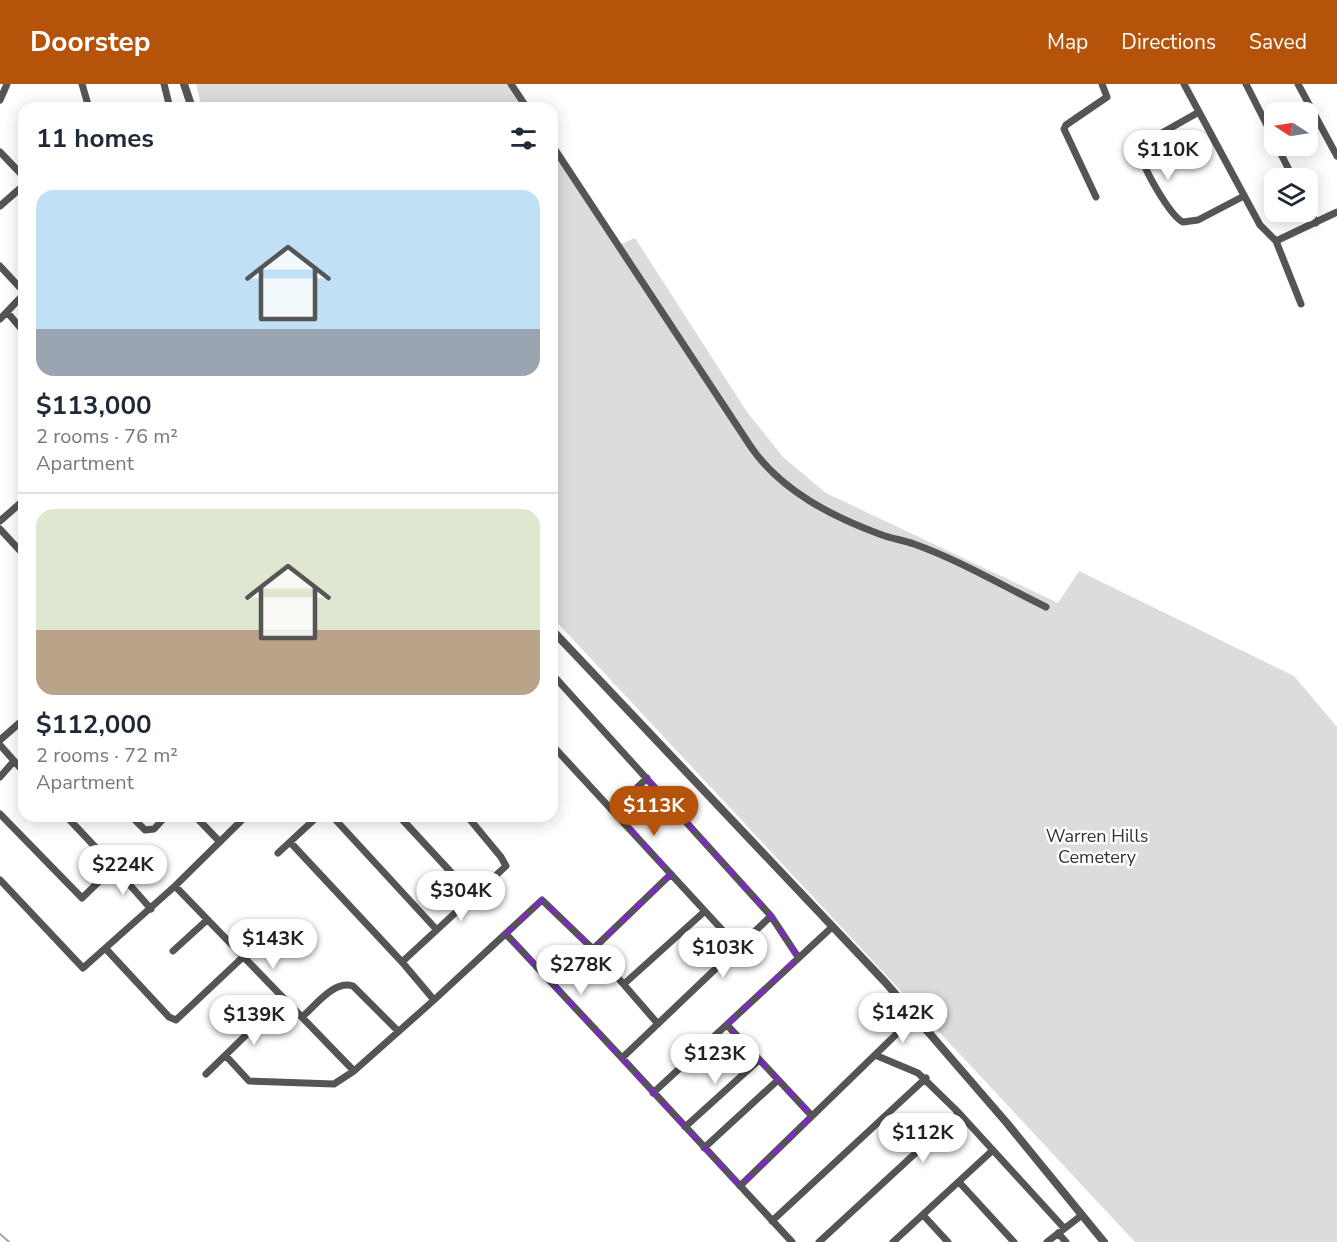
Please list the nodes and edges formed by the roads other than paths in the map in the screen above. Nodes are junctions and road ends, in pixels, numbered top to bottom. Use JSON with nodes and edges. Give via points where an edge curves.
{"nodes":[{"id":1,"x":7,"y":84,"type":"edge"},
{"id":2,"x":82,"y":84,"type":"edge"},
{"id":3,"x":164,"y":84,"type":"edge"},
{"id":4,"x":184,"y":84,"type":"edge"},
{"id":5,"x":511,"y":84,"type":"edge"},
{"id":6,"x":1102,"y":84,"type":"edge"},
{"id":7,"x":1184,"y":84,"type":"edge"},
{"id":8,"x":1246,"y":84,"type":"edge"},
{"id":9,"x":1298,"y":84,"type":"edge"},
{"id":10,"x":0,"y":100,"type":"edge"},
{"id":11,"x":87,"y":102,"type":"edge"},
{"id":12,"x":168,"y":102,"type":"edge"},
{"id":13,"x":190,"y":102,"type":"edge"},
{"id":14,"x":523,"y":102,"type":"edge"},
{"id":15,"x":1199,"y":112,"type":"junction"},
{"id":16,"x":1264,"y":119,"type":"edge"},
{"id":17,"x":0,"y":152,"type":"edge"},
{"id":18,"x":558,"y":154,"type":"edge"},
{"id":19,"x":1337,"y":156,"type":"edge"},
{"id":20,"x":18,"y":171,"type":"edge"},
{"id":21,"x":18,"y":190,"type":"edge"},
{"id":22,"x":1244,"y":196,"type":"junction"},
{"id":23,"x":1096,"y":197,"type":"dead end"},
{"id":24,"x":0,"y":206,"type":"edge"},
{"id":25,"x":1337,"y":212,"type":"edge"},
{"id":26,"x":1316,"y":223,"type":"joint"},
{"id":27,"x":1276,"y":241,"type":"junction"},
{"id":28,"x":0,"y":266,"type":"edge"},
{"id":29,"x":18,"y":286,"type":"edge"},
{"id":30,"x":18,"y":300,"type":"edge"},
{"id":31,"x":1301,"y":304,"type":"dead end"},
{"id":32,"x":7,"y":312,"type":"junction"},
{"id":33,"x":0,"y":319,"type":"edge"},
{"id":34,"x":18,"y":325,"type":"edge"},
{"id":35,"x":18,"y":505,"type":"edge"},
{"id":36,"x":0,"y":521,"type":"edge"},
{"id":37,"x":0,"y":529,"type":"edge"},
{"id":38,"x":18,"y":548,"type":"edge"},
{"id":39,"x":1046,"y":607,"type":"dead end"},
{"id":40,"x":558,"y":636,"type":"edge"},
{"id":41,"x":558,"y":681,"type":"edge"},
{"id":42,"x":18,"y":725,"type":"edge"},
{"id":43,"x":0,"y":742,"type":"edge"},
{"id":44,"x":558,"y":751,"type":"edge"},
{"id":45,"x":14,"y":761,"type":"junction"},
{"id":46,"x":18,"y":765,"type":"edge"},
{"id":47,"x":0,"y":777,"type":"edge"},
{"id":48,"x":647,"y":778,"type":"junction"},
{"id":49,"x":614,"y":810,"type":"junction"},
{"id":50,"x":0,"y":814,"type":"edge"},
{"id":51,"x":72,"y":822,"type":"edge"},
{"id":52,"x":137,"y":822,"type":"edge"},
{"id":53,"x":161,"y":822,"type":"edge"},
{"id":54,"x":201,"y":822,"type":"edge"},
{"id":55,"x":240,"y":822,"type":"edge"},
{"id":56,"x":312,"y":822,"type":"edge"},
{"id":57,"x":338,"y":822,"type":"edge"},
{"id":58,"x":405,"y":822,"type":"edge"},
{"id":59,"x":472,"y":822,"type":"edge"},
{"id":60,"x":220,"y":842,"type":"junction"},
{"id":61,"x":290,"y":842,"type":"junction"},
{"id":62,"x":278,"y":853,"type":"dead end"},
{"id":63,"x":114,"y":867,"type":"junction"},
{"id":64,"x":671,"y":874,"type":"junction"},
{"id":65,"x":0,"y":880,"type":"edge"},
{"id":66,"x":175,"y":886,"type":"junction"},
{"id":67,"x":472,"y":895,"type":"junction"},
{"id":68,"x":151,"y":909,"type":"junction"},
{"id":69,"x":705,"y":912,"type":"junction"},
{"id":70,"x":771,"y":916,"type":"junction"},
{"id":71,"x":207,"y":920,"type":"junction"},
{"id":72,"x":831,"y":928,"type":"junction"},
{"id":73,"x":436,"y":929,"type":"junction"},
{"id":74,"x":506,"y":934,"type":"junction"},
{"id":75,"x":738,"y":947,"type":"junction"},
{"id":76,"x":106,"y":949,"type":"junction"},
{"id":77,"x":593,"y":949,"type":"junction"},
{"id":78,"x":173,"y":951,"type":"dead end"},
{"id":79,"x":244,"y":956,"type":"junction"},
{"id":80,"x":798,"y":957,"type":"junction"},
{"id":81,"x":402,"y":962,"type":"junction"},
{"id":82,"x":624,"y":984,"type":"junction"},
{"id":83,"x":283,"y":999,"type":"junction"},
{"id":84,"x":434,"y":1000,"type":"junction"},
{"id":85,"x":302,"y":1017,"type":"junction"},
{"id":86,"x":914,"y":1017,"type":"junction"},
{"id":87,"x":658,"y":1024,"type":"junction"},
{"id":88,"x":727,"y":1025,"type":"junction"},
{"id":89,"x":398,"y":1031,"type":"junction"},
{"id":90,"x":875,"y":1055,"type":"junction"},
{"id":91,"x":226,"y":1056,"type":"junction"},
{"id":92,"x":622,"y":1058,"type":"junction"},
{"id":93,"x":759,"y":1060,"type":"junction"},
{"id":94,"x":354,"y":1071,"type":"junction"},
{"id":95,"x":206,"y":1074,"type":"dead end"},
{"id":96,"x":926,"y":1078,"type":"junction"},
{"id":97,"x":778,"y":1080,"type":"junction"},
{"id":98,"x":653,"y":1093,"type":"junction"},
{"id":99,"x":959,"y":1113,"type":"junction"},
{"id":100,"x":812,"y":1116,"type":"junction"},
{"id":101,"x":685,"y":1127,"type":"junction"},
{"id":102,"x":705,"y":1148,"type":"junction"},
{"id":103,"x":993,"y":1150,"type":"junction"},
{"id":104,"x":959,"y":1182,"type":"junction"},
{"id":105,"x":740,"y":1186,"type":"junction"},
{"id":106,"x":924,"y":1215,"type":"junction"},
{"id":107,"x":1082,"y":1215,"type":"junction"},
{"id":108,"x":772,"y":1221,"type":"junction"},
{"id":109,"x":1061,"y":1231,"type":"junction"},
{"id":110,"x":792,"y":1242,"type":"edge"},
{"id":111,"x":819,"y":1242,"type":"edge"},
{"id":112,"x":893,"y":1242,"type":"edge"},
{"id":113,"x":948,"y":1242,"type":"edge"},
{"id":114,"x":1014,"y":1242,"type":"edge"},
{"id":115,"x":1047,"y":1242,"type":"edge"},
{"id":116,"x":1066,"y":1242,"type":"edge"},
{"id":117,"x":1104,"y":1242,"type":"edge"}],
"edges":[{"from":1,"to":10,"type":"street"},
{"from":2,"to":11,"type":"street"},
{"from":3,"to":12,"type":"street"},
{"from":4,"to":13,"type":"street"},
{"from":5,"to":14,"type":"street"},
{"from":6,"to":23,"type":"street","via":[[1107,97],[1064,129]]},
{"from":7,"to":15,"type":"street"},
{"from":8,"to":16,"type":"street"},
{"from":9,"to":19,"type":"street"},
{"from":15,"to":22,"type":"street"},
{"from":15,"to":22,"type":"street","via":[[1144,143],[1144,165],[1174,216],[1183,222],[1198,220]]},
{"from":17,"to":20,"type":"street"},
{"from":18,"to":39,"type":"street","via":[[756,455],[777,477],[838,516],[914,544]]},
{"from":21,"to":24,"type":"street"},
{"from":22,"to":27,"type":"street","via":[[1260,225]]},
{"from":25,"to":26,"type":"street"},
{"from":26,"to":27,"type":"street"},
{"from":27,"to":31,"type":"street"},
{"from":28,"to":29,"type":"street"},
{"from":30,"to":32,"type":"street"},
{"from":32,"to":33,"type":"street"},
{"from":32,"to":34,"type":"street"},
{"from":35,"to":36,"type":"street"},
{"from":37,"to":38,"type":"street"},
{"from":40,"to":72,"type":"street"},
{"from":41,"to":48,"type":"street"},
{"from":42,"to":43,"type":"street"},
{"from":43,"to":45,"type":"street"},
{"from":44,"to":49,"type":"street"},
{"from":45,"to":46,"type":"street"},
{"from":45,"to":47,"type":"street"},
{"from":48,"to":49,"type":"street"},
{"from":48,"to":70,"type":"street"},
{"from":49,"to":64,"type":"street"},
{"from":50,"to":63,"type":"street","via":[[79,896],[86,896]]},
{"from":51,"to":63,"type":"street"},
{"from":52,"to":53,"type":"street","via":[[145,830],[154,830]]},
{"from":54,"to":60,"type":"street"},
{"from":55,"to":60,"type":"street"},
{"from":56,"to":61,"type":"street"},
{"from":57,"to":73,"type":"street"},
{"from":58,"to":67,"type":"street"},
{"from":59,"to":67,"type":"street","via":[[506,866]]},
{"from":60,"to":66,"type":"street"},
{"from":61,"to":62,"type":"street"},
{"from":61,"to":81,"type":"street"},
{"from":63,"to":68,"type":"street"},
{"from":64,"to":69,"type":"street"},
{"from":64,"to":77,"type":"street"},
{"from":65,"to":76,"type":"street","via":[[83,968]]},
{"from":66,"to":68,"type":"street"},
{"from":66,"to":71,"type":"street"},
{"from":67,"to":73,"type":"street"},
{"from":68,"to":76,"type":"street"},
{"from":69,"to":75,"type":"street"},
{"from":69,"to":82,"type":"street"},
{"from":70,"to":75,"type":"street"},
{"from":70,"to":80,"type":"street"},
{"from":71,"to":78,"type":"street"},
{"from":71,"to":79,"type":"street"},
{"from":72,"to":80,"type":"street"},
{"from":72,"to":86,"type":"street"},
{"from":73,"to":81,"type":"street"},
{"from":74,"to":77,"type":"street","via":[[542,900]]},
{"from":74,"to":84,"type":"street"},
{"from":74,"to":92,"type":"street"},
{"from":75,"to":87,"type":"street"},
{"from":76,"to":79,"type":"street","via":[[176,1020]]},
{"from":77,"to":82,"type":"street"},
{"from":79,"to":83,"type":"street"},
{"from":80,"to":88,"type":"street"},
{"from":81,"to":84,"type":"street"},
{"from":82,"to":87,"type":"street"},
{"from":83,"to":85,"type":"street"},
{"from":83,"to":91,"type":"street"},
{"from":84,"to":89,"type":"street"},
{"from":85,"to":89,"type":"street","via":[[335,988],[347,984]]},
{"from":85,"to":94,"type":"street"},
{"from":86,"to":90,"type":"street"},
{"from":86,"to":107,"type":"street"},
{"from":87,"to":92,"type":"street"},
{"from":88,"to":93,"type":"street"},
{"from":88,"to":98,"type":"street"},
{"from":89,"to":94,"type":"street"},
{"from":90,"to":96,"type":"street"},
{"from":90,"to":100,"type":"street"},
{"from":91,"to":94,"type":"street","via":[[249,1081],[256,1082],[334,1084]]},
{"from":91,"to":95,"type":"street"},
{"from":92,"to":98,"type":"street"},
{"from":93,"to":97,"type":"street"},
{"from":93,"to":101,"type":"street"},
{"from":96,"to":99,"type":"street"},
{"from":96,"to":108,"type":"street"},
{"from":97,"to":100,"type":"street"},
{"from":97,"to":102,"type":"street"},
{"from":98,"to":101,"type":"street"},
{"from":99,"to":103,"type":"street"},
{"from":99,"to":111,"type":"street"},
{"from":100,"to":105,"type":"street"},
{"from":101,"to":102,"type":"street"},
{"from":102,"to":105,"type":"street"},
{"from":103,"to":104,"type":"street"},
{"from":103,"to":109,"type":"street"},
{"from":104,"to":106,"type":"street"},
{"from":104,"to":114,"type":"street"},
{"from":105,"to":108,"type":"street"},
{"from":106,"to":112,"type":"street"},
{"from":106,"to":113,"type":"street"},
{"from":107,"to":109,"type":"street"},
{"from":107,"to":117,"type":"street"},
{"from":108,"to":110,"type":"street"},
{"from":109,"to":115,"type":"street"},
{"from":109,"to":116,"type":"street"}]}
